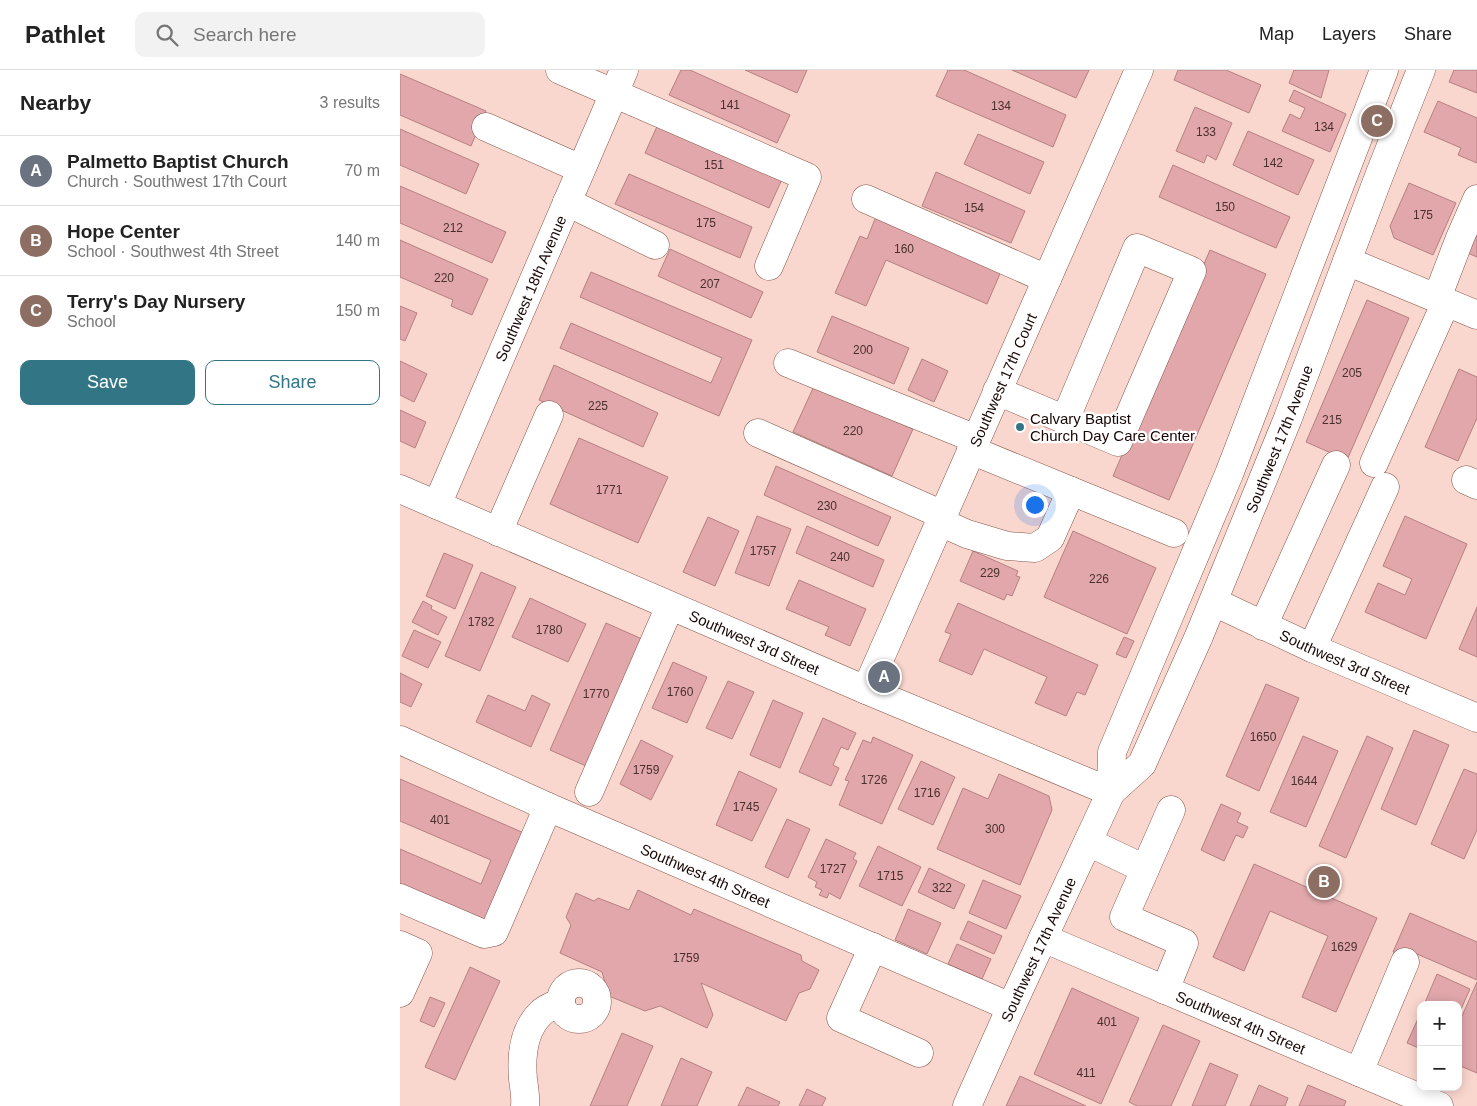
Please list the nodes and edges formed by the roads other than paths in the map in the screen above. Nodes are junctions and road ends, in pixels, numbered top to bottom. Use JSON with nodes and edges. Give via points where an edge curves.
{"nodes":[{"id":1,"x":560,"y":70,"type":"edge"},
{"id":2,"x":1139,"y":70,"type":"edge"},
{"id":3,"x":1384,"y":70,"type":"edge"},
{"id":4,"x":1421,"y":70,"type":"edge"},
{"id":5,"x":619,"y":82,"type":"edge"},
{"id":6,"x":486,"y":127,"type":"dead end"},
{"id":7,"x":581,"y":169,"type":"junction"},
{"id":8,"x":866,"y":199,"type":"dead end"},
{"id":9,"x":1477,"y":199,"type":"edge"},
{"id":10,"x":567,"y":202,"type":"junction"},
{"id":11,"x":655,"y":245,"type":"dead end"},
{"id":12,"x":1347,"y":261,"type":"junction"},
{"id":13,"x":769,"y":266,"type":"dead end"},
{"id":14,"x":1309,"y":269,"type":"junction"},
{"id":15,"x":1047,"y":279,"type":"junction"},
{"id":16,"x":1442,"y":300,"type":"junction"},
{"id":17,"x":1477,"y":315,"type":"edge"},
{"id":18,"x":788,"y":363,"type":"dead end"},
{"id":19,"x":997,"y":391,"type":"junction"},
{"id":20,"x":549,"y":415,"type":"dead end"},
{"id":21,"x":1065,"y":420,"type":"junction"},
{"id":22,"x":758,"y":433,"type":"dead end"},
{"id":23,"x":974,"y":444,"type":"junction"},
{"id":24,"x":1374,"y":463,"type":"dead end"},
{"id":25,"x":1336,"y":465,"type":"dead end"},
{"id":26,"x":1386,"y":487,"type":"dead end"},
{"id":27,"x":400,"y":489,"type":"edge"},
{"id":28,"x":1071,"y":491,"type":"junction"},
{"id":29,"x":437,"y":506,"type":"junction"},
{"id":30,"x":941,"y":518,"type":"junction"},
{"id":31,"x":498,"y":532,"type":"junction"},
{"id":32,"x":1174,"y":533,"type":"dead end"},
{"id":33,"x":1197,"y":554,"type":"junction"},
{"id":34,"x":1214,"y":602,"type":"junction"},
{"id":35,"x":670,"y":606,"type":"junction"},
{"id":36,"x":1263,"y":626,"type":"junction"},
{"id":37,"x":1312,"y":648,"type":"junction"},
{"id":38,"x":866,"y":690,"type":"junction"},
{"id":39,"x":1477,"y":718,"type":"edge"},
{"id":40,"x":400,"y":740,"type":"edge"},
{"id":41,"x":589,"y":792,"type":"dead end"},
{"id":42,"x":1111,"y":792,"type":"junction"},
{"id":43,"x":548,"y":807,"type":"junction"},
{"id":44,"x":1171,"y":810,"type":"dead end"},
{"id":45,"x":1088,"y":842,"type":"junction"},
{"id":46,"x":1145,"y":869,"type":"junction"},
{"id":47,"x":400,"y":898,"type":"edge"},
{"id":48,"x":1043,"y":938,"type":"junction"},
{"id":49,"x":400,"y":945,"type":"edge"},
{"id":50,"x":873,"y":947,"type":"junction"},
{"id":51,"x":1405,"y":962,"type":"dead end"},
{"id":52,"x":1165,"y":990,"type":"junction"},
{"id":53,"x":400,"y":993,"type":"edge"},
{"id":54,"x":561,"y":1002,"type":"dead end"},
{"id":55,"x":1011,"y":1008,"type":"junction"},
{"id":56,"x":919,"y":1053,"type":"dead end"},
{"id":57,"x":1359,"y":1072,"type":"junction"},
{"id":58,"x":1425,"y":1103,"type":"edge"},
{"id":59,"x":525,"y":1106,"type":"edge"},
{"id":60,"x":967,"y":1106,"type":"edge"}],
"edges":[{"from":1,"to":5,"type":"street"},
{"from":2,"to":15,"type":"street","name":"Southwest 17th Court"},
{"from":3,"to":14,"type":"street","name":"Southwest 17th Avenue"},
{"from":4,"to":12,"type":"street","name":"Southwest 17th Avenue"},
{"from":5,"to":7,"type":"street","name":"Southwest 18th Avenue"},
{"from":5,"to":13,"type":"street","via":[[807,177]]},
{"from":6,"to":7,"type":"street"},
{"from":7,"to":10,"type":"street","name":"Southwest 18th Avenue"},
{"from":8,"to":15,"type":"street"},
{"from":9,"to":16,"type":"street","via":[[1460,238]]},
{"from":10,"to":11,"type":"street"},
{"from":10,"to":29,"type":"street","name":"Southwest 18th Avenue"},
{"from":12,"to":14,"type":"street","via":[[1332,259]]},
{"from":12,"to":16,"type":"street"},
{"from":12,"to":34,"type":"street","name":"Southwest 17th Avenue"},
{"from":14,"to":33,"type":"street","name":"Southwest 17th Avenue"},
{"from":15,"to":19,"type":"street","name":"Southwest 17th Court"},
{"from":16,"to":17,"type":"street"},
{"from":16,"to":24,"type":"street"},
{"from":18,"to":23,"type":"street"},
{"from":19,"to":21,"type":"street"},
{"from":19,"to":23,"type":"street","name":"Southwest 17th Court"},
{"from":20,"to":31,"type":"street"},
{"from":21,"to":21,"type":"street","via":[[1118,442],[1192,270],[1137,248]]},
{"from":22,"to":30,"type":"street"},
{"from":23,"to":28,"type":"street"},
{"from":23,"to":30,"type":"street","name":"Southwest 17th Court"},
{"from":25,"to":36,"type":"street"},
{"from":26,"to":37,"type":"street"},
{"from":27,"to":29,"type":"street","name":"Southwest 3rd Street"},
{"from":28,"to":30,"type":"street","via":[[1050,538],[1035,548],[1007,546],[967,534]]},
{"from":28,"to":32,"type":"street"},
{"from":29,"to":31,"type":"street","name":"Southwest 3rd Street"},
{"from":30,"to":38,"type":"street","name":"Southwest 17th Court"},
{"from":31,"to":35,"type":"street","name":"Southwest 3rd Street"},
{"from":33,"to":34,"type":"street","via":[[1203,589]]},
{"from":33,"to":42,"type":"street","name":"Southwest 17th Avenue","via":[[1112,752]]},
{"from":34,"to":36,"type":"street","name":"Southwest 3rd Street"},
{"from":34,"to":42,"type":"street","name":"Southwest 17th Avenue","via":[[1142,764]]},
{"from":35,"to":38,"type":"street","name":"Southwest 3rd Street"},
{"from":35,"to":41,"type":"street"},
{"from":36,"to":37,"type":"street","name":"Southwest 3rd Street"},
{"from":37,"to":39,"type":"street","name":"Southwest 3rd Street"},
{"from":38,"to":42,"type":"street","name":"Southwest 3rd Street"},
{"from":40,"to":43,"type":"street","name":"Southwest 4th Street"},
{"from":42,"to":45,"type":"street","name":"Southwest 17th Avenue"},
{"from":43,"to":47,"type":"street","via":[[494,932],[484,934]]},
{"from":43,"to":50,"type":"street","name":"Southwest 4th Street"},
{"from":44,"to":46,"type":"street"},
{"from":45,"to":46,"type":"street"},
{"from":45,"to":48,"type":"street","name":"Southwest 17th Avenue"},
{"from":46,"to":52,"type":"street","via":[[1124,917],[1184,943]]},
{"from":48,"to":52,"type":"street","name":"Southwest 4th Street"},
{"from":48,"to":55,"type":"street","name":"Southwest 17th Avenue"},
{"from":49,"to":53,"type":"street","via":[[418,953]]},
{"from":50,"to":55,"type":"street","name":"Southwest 4th Street"},
{"from":50,"to":56,"type":"street","via":[[842,1018]]},
{"from":51,"to":57,"type":"street"},
{"from":52,"to":57,"type":"street","name":"Southwest 4th Street"},
{"from":54,"to":59,"type":"street","via":[[542,1012],[527,1033],[522,1067]]},
{"from":55,"to":60,"type":"street","name":"Southwest 17th Avenue"},
{"from":57,"to":58,"type":"street","name":"Southwest 4th Street"}]}
